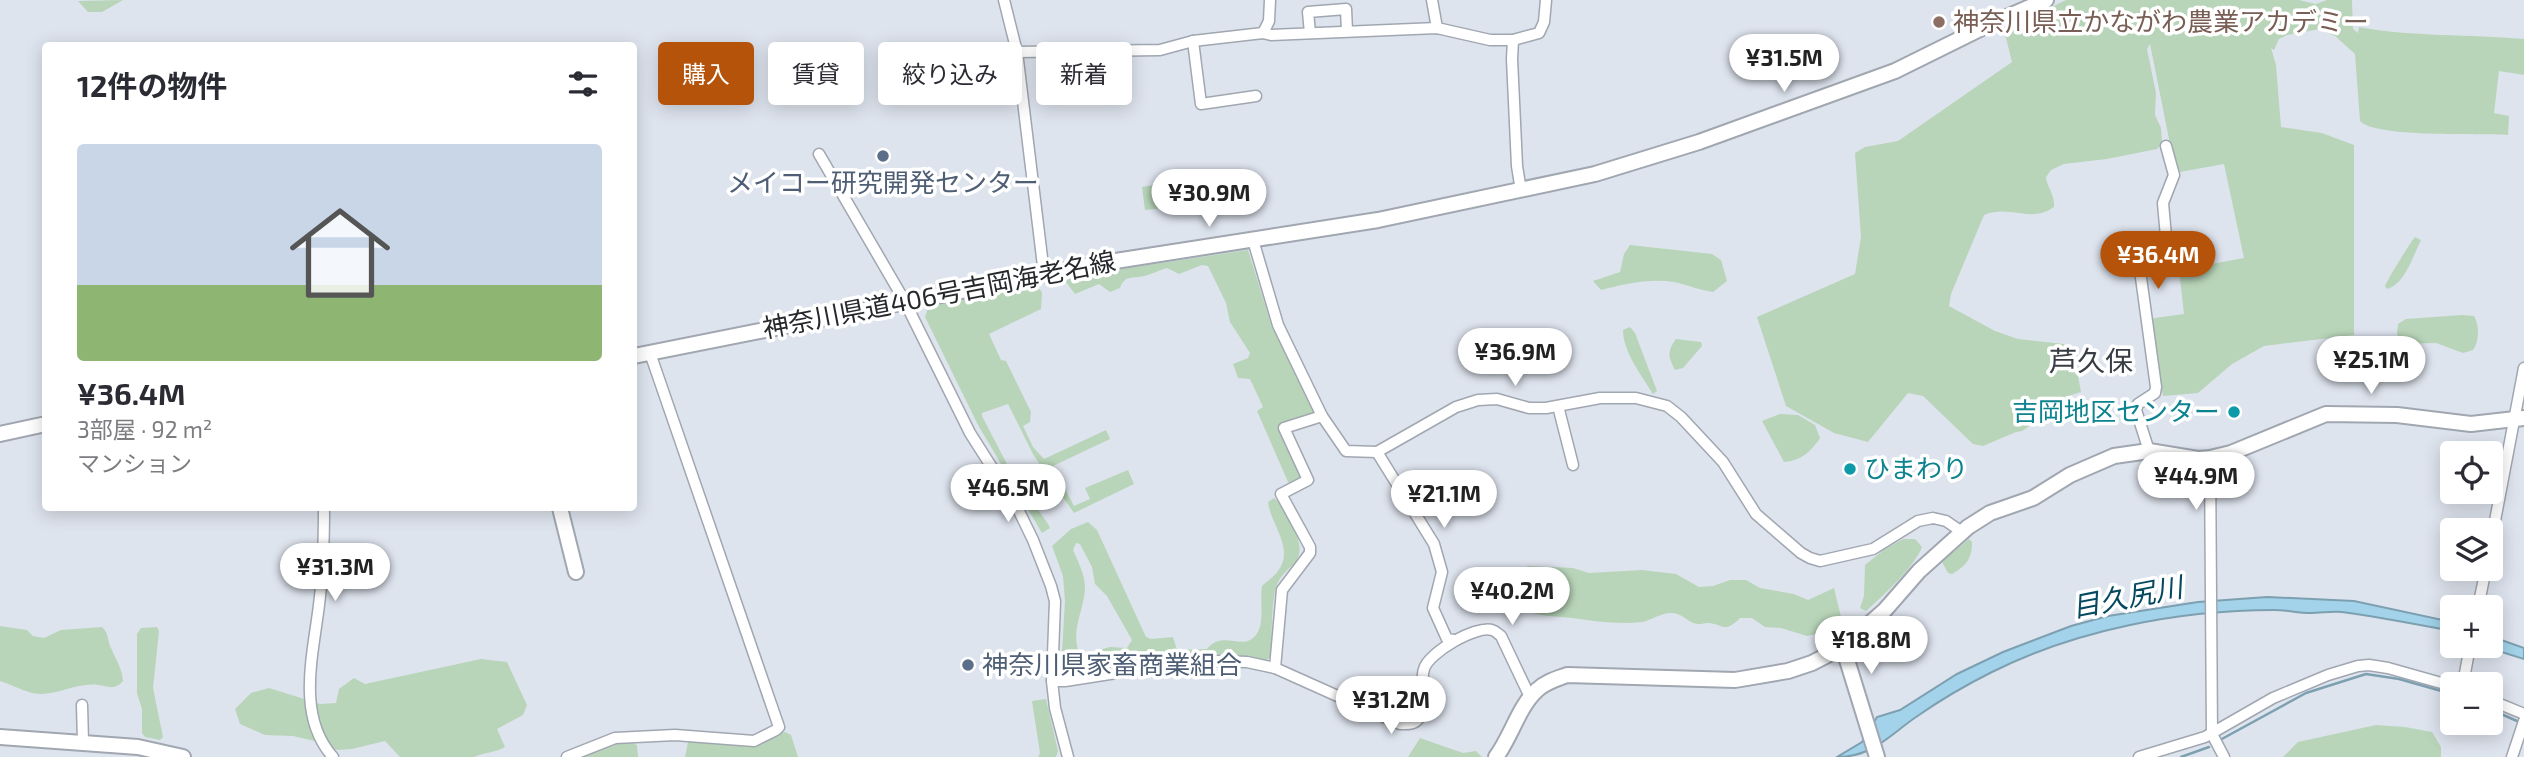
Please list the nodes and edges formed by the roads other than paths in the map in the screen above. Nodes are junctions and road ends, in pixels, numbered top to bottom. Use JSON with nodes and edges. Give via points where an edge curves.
{"nodes":[{"id":1,"x":1004,"y":0,"type":"edge"},
{"id":2,"x":1270,"y":0,"type":"edge"},
{"id":3,"x":1432,"y":0,"type":"edge"},
{"id":4,"x":1546,"y":0,"type":"edge"},
{"id":5,"x":2046,"y":0,"type":"edge"},
{"id":6,"x":1437,"y":28,"type":"junction"},
{"id":7,"x":1347,"y":31,"type":"junction"},
{"id":8,"x":1263,"y":33,"type":"junction"},
{"id":9,"x":1310,"y":33,"type":"junction"},
{"id":10,"x":1513,"y":40,"type":"junction"},
{"id":11,"x":1193,"y":41,"type":"junction"},
{"id":12,"x":1014,"y":42,"type":"edge"},
{"id":13,"x":1022,"y":52,"type":"edge"},
{"id":14,"x":1022,"y":93,"type":"edge"},
{"id":15,"x":1256,"y":96,"type":"dead end"},
{"id":16,"x":2166,"y":146,"type":"dead end"},
{"id":17,"x":820,"y":154,"type":"dead end"},
{"id":18,"x":1521,"y":191,"type":"junction"},
{"id":19,"x":1252,"y":240,"type":"junction"},
{"id":20,"x":1044,"y":274,"type":"junction"},
{"id":21,"x":904,"y":300,"type":"junction"},
{"id":22,"x":650,"y":353,"type":"junction"},
{"id":23,"x":637,"y":355,"type":"edge"},
{"id":24,"x":2524,"y":368,"type":"edge"},
{"id":25,"x":1558,"y":405,"type":"junction"},
{"id":26,"x":1322,"y":416,"type":"junction"},
{"id":27,"x":2519,"y":419,"type":"edge"},
{"id":28,"x":42,"y":425,"type":"edge"},
{"id":29,"x":0,"y":434,"type":"edge"},
{"id":30,"x":2149,"y":451,"type":"junction"},
{"id":31,"x":1377,"y":452,"type":"junction"},
{"id":32,"x":2210,"y":458,"type":"junction"},
{"id":33,"x":1573,"y":465,"type":"dead end"},
{"id":34,"x":324,"y":511,"type":"edge"},
{"id":35,"x":561,"y":511,"type":"edge"},
{"id":36,"x":2497,"y":518,"type":"edge"},
{"id":37,"x":1962,"y":532,"type":"junction"},
{"id":38,"x":576,"y":572,"type":"dead end"},
{"id":39,"x":1454,"y":640,"type":"junction"},
{"id":40,"x":1843,"y":647,"type":"junction"},
{"id":41,"x":1275,"y":668,"type":"junction"},
{"id":42,"x":1052,"y":681,"type":"junction"},
{"id":43,"x":2440,"y":683,"type":"edge"},
{"id":44,"x":1530,"y":698,"type":"junction"},
{"id":45,"x":82,"y":705,"type":"dead end"},
{"id":46,"x":2503,"y":705,"type":"edge"},
{"id":47,"x":2524,"y":714,"type":"edge"},
{"id":48,"x":2524,"y":721,"type":"edge"},
{"id":49,"x":2212,"y":734,"type":"junction"},
{"id":50,"x":0,"y":737,"type":"edge"},
{"id":51,"x":83,"y":742,"type":"junction"},
{"id":52,"x":183,"y":757,"type":"edge"},
{"id":53,"x":332,"y":757,"type":"edge"},
{"id":54,"x":567,"y":757,"type":"edge"},
{"id":55,"x":1068,"y":757,"type":"edge"},
{"id":56,"x":1496,"y":757,"type":"edge"},
{"id":57,"x":1877,"y":757,"type":"edge"},
{"id":58,"x":2139,"y":757,"type":"edge"},
{"id":59,"x":2224,"y":757,"type":"edge"},
{"id":60,"x":2512,"y":757,"type":"edge"}],
"edges":[{"from":1,"to":12,"type":"street"},
{"from":2,"to":8,"type":"street"},
{"from":3,"to":6,"type":"street"},
{"from":4,"to":10,"type":"street","via":[[1539,33]]},
{"from":5,"to":18,"type":"street","name":"神奈川県道406号吉岡海老名線","via":[[1834,95],[1595,174]]},
{"from":6,"to":7,"type":"street"},
{"from":6,"to":10,"type":"street","via":[[1490,40]]},
{"from":7,"to":9,"type":"street"},
{"from":7,"to":9,"type":"street","via":[[1346,9],[1308,12]]},
{"from":8,"to":9,"type":"street"},
{"from":8,"to":11,"type":"street"},
{"from":10,"to":18,"type":"street"},
{"from":11,"to":13,"type":"street","via":[[1160,50]]},
{"from":11,"to":15,"type":"street","via":[[1201,104]]},
{"from":14,"to":20,"type":"street"},
{"from":16,"to":30,"type":"street","via":[[2174,175],[2163,203],[2167,231],[2139,263],[2156,387],[2155,394],[2136,410]]},
{"from":17,"to":21,"type":"street"},
{"from":18,"to":19,"type":"street","name":"神奈川県道406号吉岡海老名線"},
{"from":19,"to":20,"type":"street","name":"神奈川県道406号吉岡海老名線"},
{"from":19,"to":26,"type":"street","via":[[1278,325]]},
{"from":20,"to":21,"type":"street","name":"神奈川県道406号吉岡海老名線"},
{"from":21,"to":22,"type":"street","name":"神奈川県道406号吉岡海老名線"},
{"from":21,"to":42,"type":"street","via":[[970,433],[1017,507],[1052,586]]},
{"from":22,"to":23,"type":"street","name":"神奈川県道406号吉岡海老名線"},
{"from":22,"to":54,"type":"street","via":[[779,727],[754,741],[675,735],[615,738]]},
{"from":24,"to":27,"type":"street"},
{"from":25,"to":31,"type":"street","via":[[1529,408],[1497,399],[1478,400]]},
{"from":25,"to":33,"type":"street"},
{"from":25,"to":37,"type":"street","via":[[1636,398],[1667,406],[1723,462],[1756,514],[1810,558],[1821,561],[1873,550],[1918,521],[1933,518]]},
{"from":26,"to":31,"type":"street","via":[[1346,451]]},
{"from":26,"to":41,"type":"street","via":[[1284,428],[1308,480],[1281,494],[1310,553],[1282,590]]},
{"from":27,"to":32,"type":"street","via":[[2472,424],[2397,415],[2326,414]]},
{"from":27,"to":36,"type":"street"},
{"from":28,"to":29,"type":"street"},
{"from":30,"to":32,"type":"street"},
{"from":30,"to":37,"type":"street","via":[[2114,456],[2070,475],[2045,493],[1990,513]]},
{"from":31,"to":39,"type":"street","via":[[1434,544],[1442,572],[1433,608],[1447,639]]},
{"from":32,"to":49,"type":"street"},
{"from":34,"to":53,"type":"street","via":[[310,712],[323,747]]},
{"from":35,"to":38,"type":"street"},
{"from":37,"to":40,"type":"street"},
{"from":39,"to":41,"type":"street","via":[[1424,669],[1422,710],[1417,721],[1408,724]]},
{"from":39,"to":44,"type":"street","via":[[1495,631]]},
{"from":40,"to":44,"type":"street","via":[[1788,671],[1735,680],[1567,675],[1547,682]]},
{"from":40,"to":57,"type":"street"},
{"from":41,"to":42,"type":"street","via":[[1218,661]]},
{"from":42,"to":55,"type":"street"},
{"from":43,"to":49,"type":"street","via":[[2388,668],[2358,666],[2273,698]]},
{"from":44,"to":56,"type":"street"},
{"from":45,"to":51,"type":"street"},
{"from":46,"to":47,"type":"street"},
{"from":48,"to":60,"type":"street"},
{"from":49,"to":58,"type":"street"},
{"from":49,"to":59,"type":"street"},
{"from":50,"to":51,"type":"street"},
{"from":51,"to":52,"type":"street"}]}
